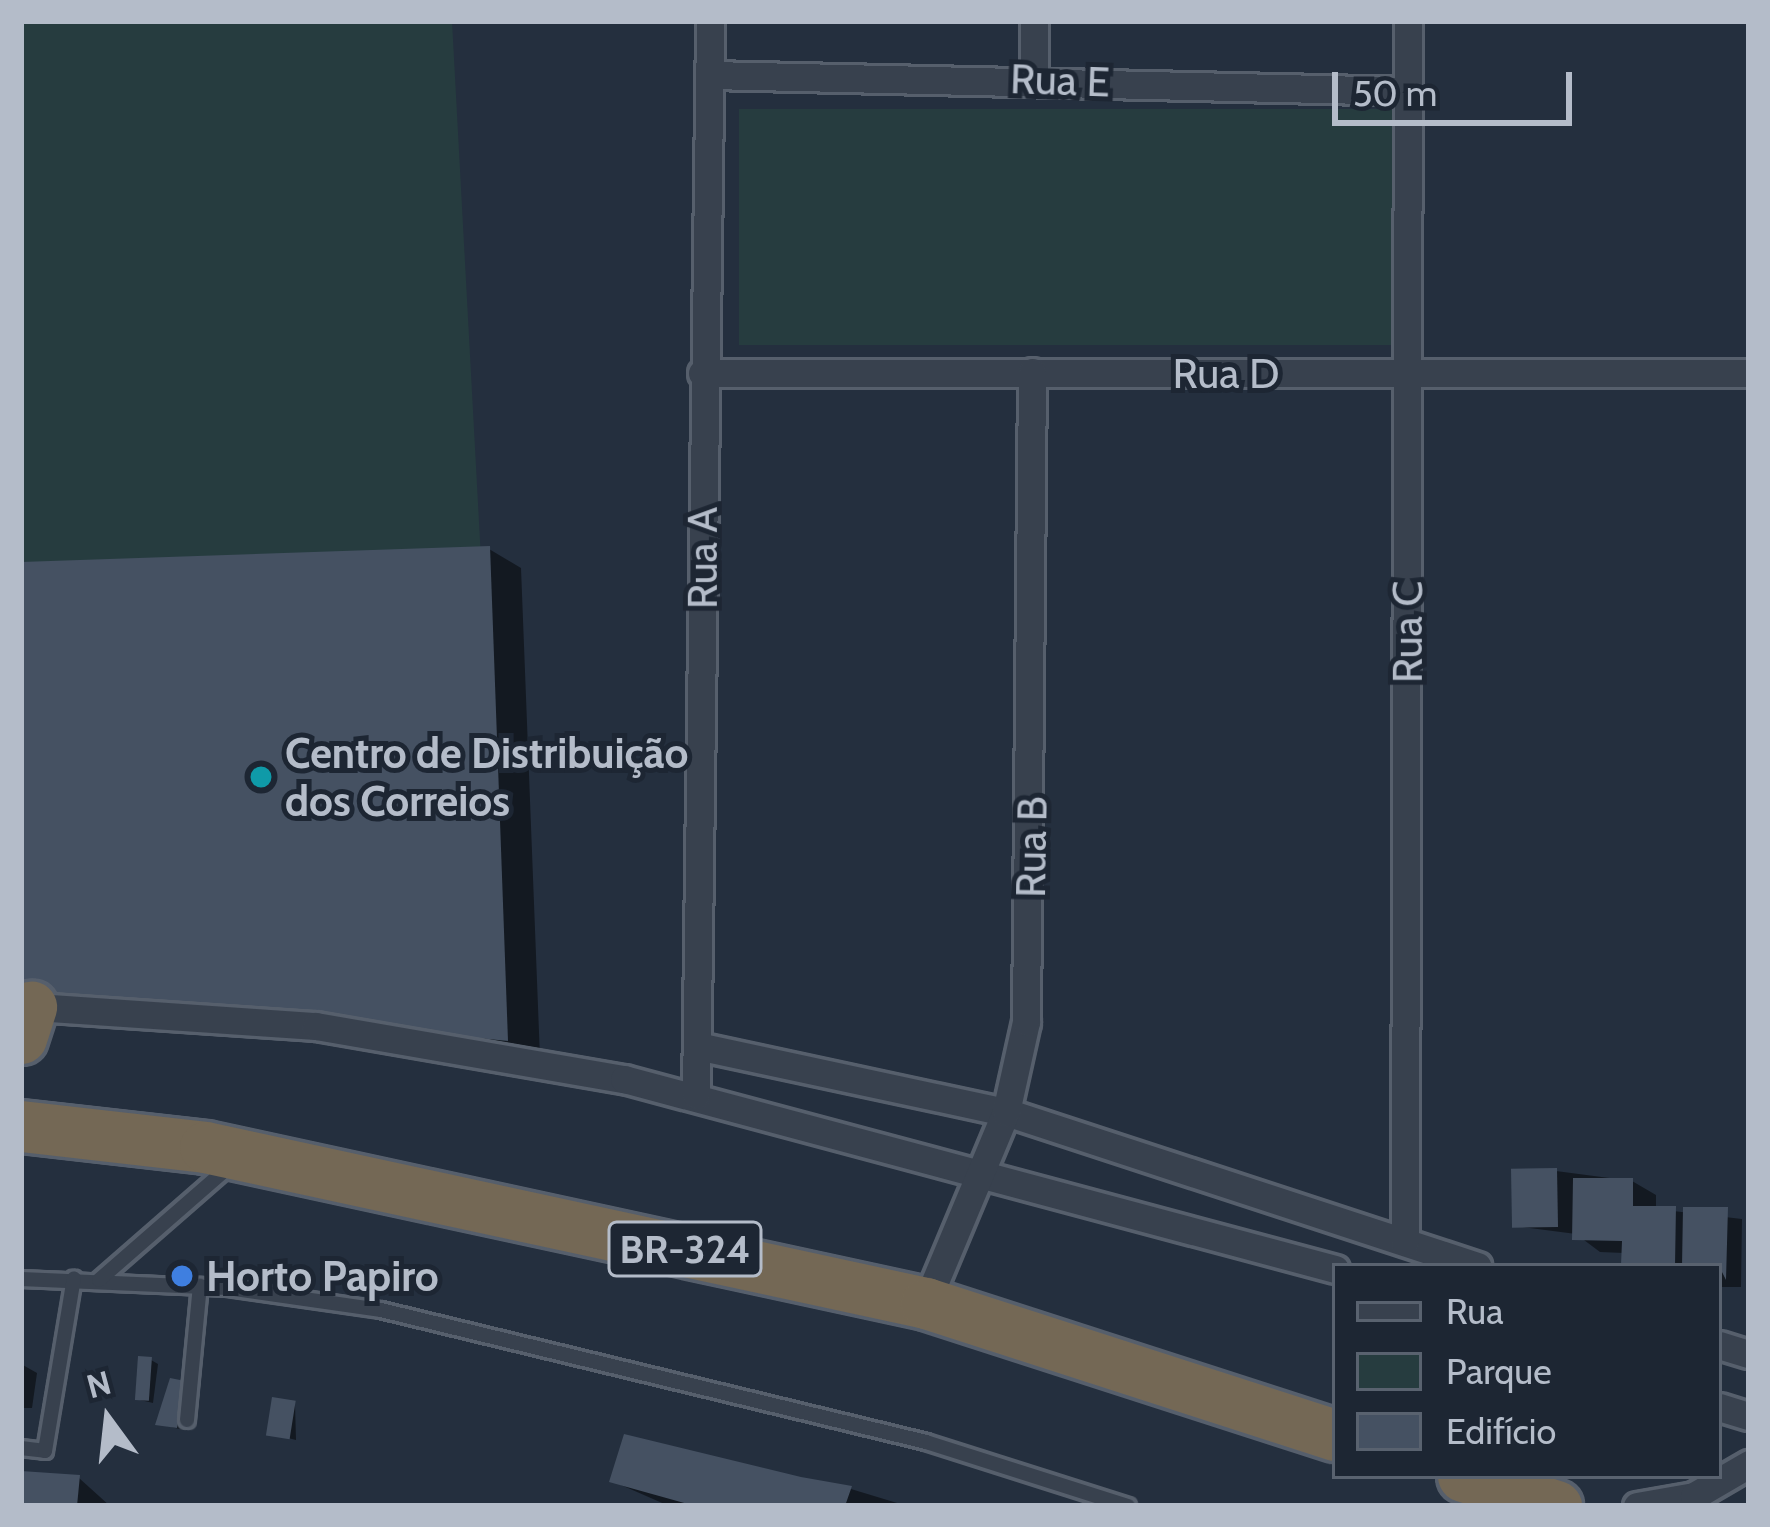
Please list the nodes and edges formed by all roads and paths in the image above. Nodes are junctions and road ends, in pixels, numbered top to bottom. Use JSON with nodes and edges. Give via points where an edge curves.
{"nodes":[{"id":1,"x":710,"y":21,"type":"edge"},
{"id":2,"x":1034,"y":21,"type":"edge"},
{"id":3,"x":1408,"y":21,"type":"edge"},
{"id":4,"x":710,"y":75,"type":"junction"},
{"id":5,"x":1034,"y":79,"type":"junction"},
{"id":6,"x":1409,"y":91,"type":"junction"},
{"id":7,"x":1032,"y":372,"type":"junction"},
{"id":8,"x":1749,"y":373,"type":"edge"},
{"id":9,"x":702,"y":374,"type":"junction"},
{"id":10,"x":1407,"y":374,"type":"junction"},
{"id":11,"x":24,"y":1017,"type":"edge"},
{"id":12,"x":702,"y":1047,"type":"junction"},
{"id":13,"x":696,"y":1095,"type":"junction"},
{"id":14,"x":1006,"y":1112,"type":"junction"},
{"id":15,"x":30,"y":1122,"type":"edge"},
{"id":16,"x":243,"y":1155,"type":"junction"},
{"id":17,"x":975,"y":1167,"type":"junction"},
{"id":18,"x":1406,"y":1242,"type":"junction"},
{"id":19,"x":1469,"y":1263,"type":"edge"},
{"id":20,"x":1332,"y":1269,"type":"edge"},
{"id":21,"x":74,"y":1278,"type":"junction"},
{"id":22,"x":21,"y":1280,"type":"edge"},
{"id":23,"x":99,"y":1280,"type":"junction"},
{"id":24,"x":200,"y":1286,"type":"junction"},
{"id":25,"x":926,"y":1303,"type":"junction"},
{"id":26,"x":187,"y":1420,"type":"dead end"},
{"id":27,"x":1332,"y":1434,"type":"edge"},
{"id":28,"x":21,"y":1448,"type":"edge"},
{"id":29,"x":1749,"y":1464,"type":"edge"},
{"id":30,"x":1472,"y":1479,"type":"edge"},
{"id":31,"x":1128,"y":1506,"type":"edge"},
{"id":32,"x":1556,"y":1506,"type":"edge"},
{"id":33,"x":1637,"y":1506,"type":"edge"}],
"edges":[{"from":1,"to":4,"type":"street","name":"Rua A"},
{"from":2,"to":5,"type":"street"},
{"from":3,"to":6,"type":"street","name":"Rua C"},
{"from":4,"to":5,"type":"street","name":"Rua E"},
{"from":4,"to":9,"type":"street","name":"Rua A"},
{"from":5,"to":6,"type":"street","name":"Rua E"},
{"from":6,"to":10,"type":"street","name":"Rua C"},
{"from":7,"to":9,"type":"street","name":"Rua D"},
{"from":7,"to":10,"type":"street","name":"Rua D"},
{"from":7,"to":14,"type":"street","name":"Rua B","via":[[1033,876],[1026,1022]]},
{"from":8,"to":10,"type":"street","name":"Rua D"},
{"from":9,"to":12,"type":"street","name":"Rua A"},
{"from":10,"to":18,"type":"street","name":"Rua C"},
{"from":11,"to":13,"type":"street","via":[[316,1026]]},
{"from":12,"to":13,"type":"street","name":"Rua A"},
{"from":12,"to":14,"type":"street"},
{"from":13,"to":17,"type":"street"},
{"from":14,"to":17,"type":"street","name":"Rua B"},
{"from":14,"to":18,"type":"street"},
{"from":15,"to":16,"type":"highway","number":"BR-324"},
{"from":16,"to":23,"type":"lane"},
{"from":16,"to":25,"type":"highway","number":"BR-324"},
{"from":17,"to":20,"type":"street"},
{"from":17,"to":25,"type":"street","name":"Rua B"},
{"from":18,"to":19,"type":"street"},
{"from":21,"to":22,"type":"lane"},
{"from":21,"to":23,"type":"lane"},
{"from":21,"to":28,"type":"lane","via":[[45,1450]]},
{"from":23,"to":24,"type":"lane"},
{"from":24,"to":26,"type":"lane"},
{"from":24,"to":31,"type":"lane","via":[[381,1310],[926,1442]]},
{"from":25,"to":27,"type":"highway","number":"BR-324"},
{"from":29,"to":33,"type":"street","via":[[1694,1496]]},
{"from":30,"to":32,"type":"highway"}]}
